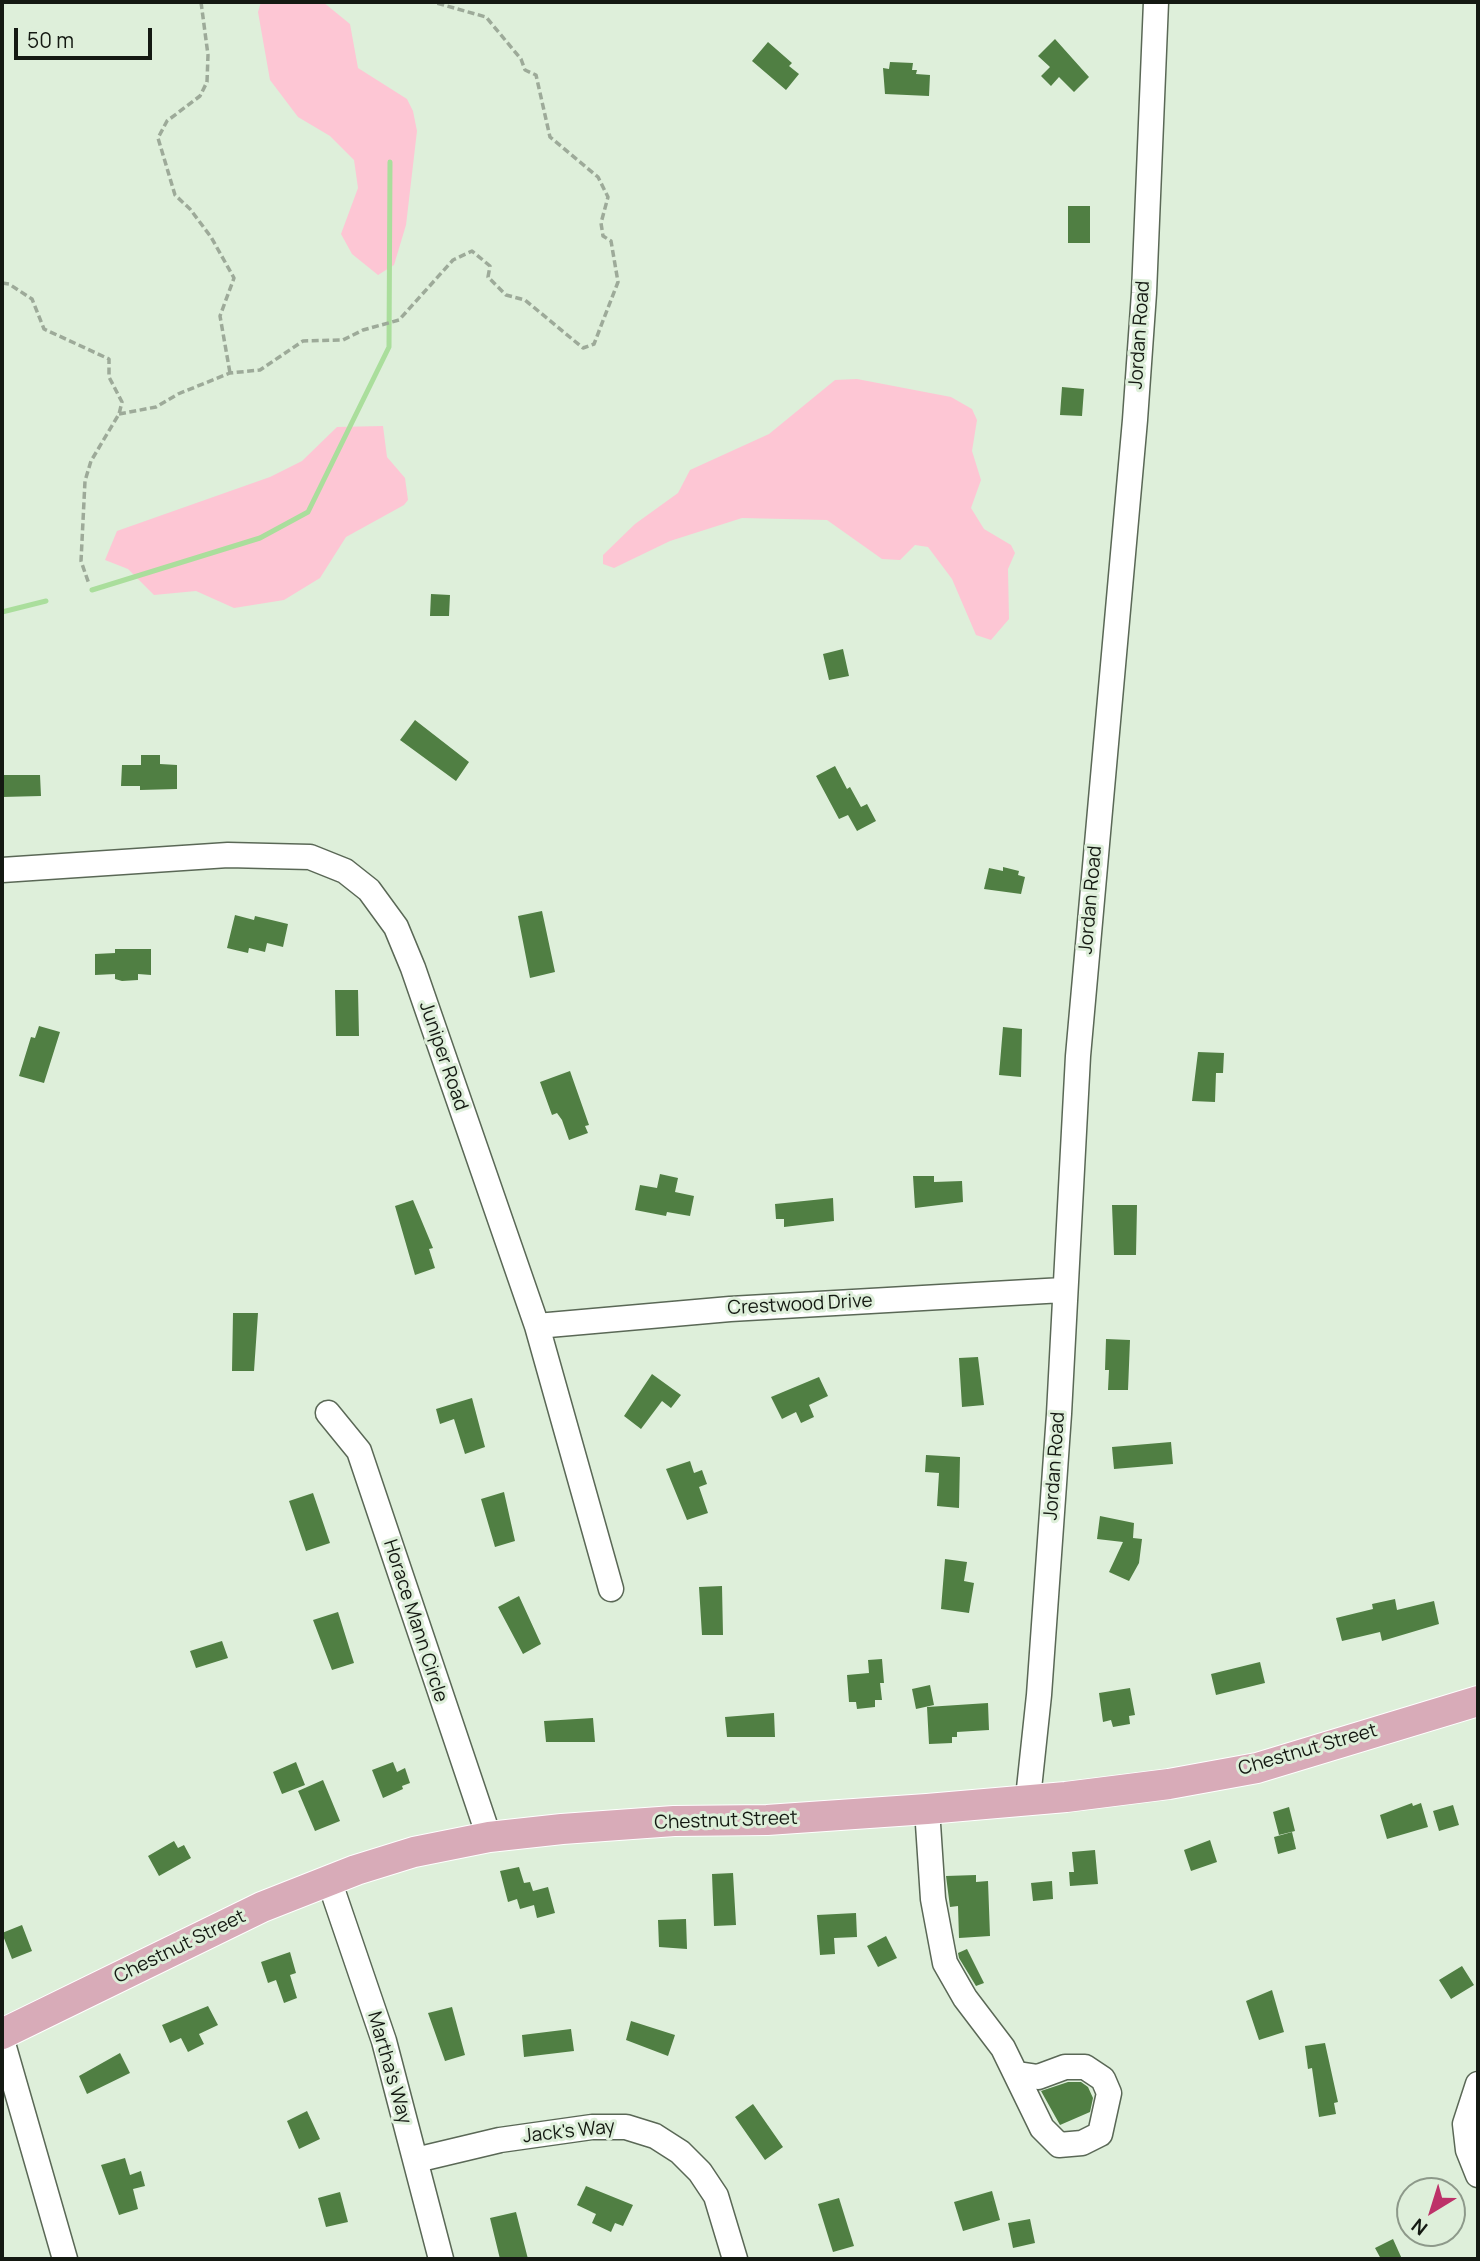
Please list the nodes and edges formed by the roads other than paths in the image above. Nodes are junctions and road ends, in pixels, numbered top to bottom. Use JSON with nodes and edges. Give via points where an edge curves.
{"nodes":[{"id":1,"x":1156,"y":2,"type":"edge"},
{"id":2,"x":2,"y":870,"type":"edge"},
{"id":3,"x":1063,"y":1290,"type":"junction"},
{"id":4,"x":537,"y":1326,"type":"junction"},
{"id":5,"x":328,"y":1413,"type":"dead end"},
{"id":6,"x":611,"y":1589,"type":"dead end"},
{"id":7,"x":1478,"y":1700,"type":"edge"},
{"id":8,"x":1028,"y":1798,"type":"junction"},
{"id":9,"x":927,"y":1809,"type":"junction"},
{"id":10,"x":489,"y":1838,"type":"junction"},
{"id":11,"x":328,"y":1880,"type":"junction"},
{"id":12,"x":2,"y":2035,"type":"edge"},
{"id":13,"x":2,"y":2040,"type":"edge"},
{"id":14,"x":1018,"y":2074,"type":"dead end"},
{"id":15,"x":1478,"y":2084,"type":"edge"},
{"id":16,"x":416,"y":2160,"type":"junction"},
{"id":17,"x":1478,"y":2175,"type":"edge"},
{"id":18,"x":65,"y":2259,"type":"edge"},
{"id":19,"x":441,"y":2259,"type":"edge"},
{"id":20,"x":735,"y":2259,"type":"edge"}],
"edges":[{"from":1,"to":3,"type":"street","name":"Jordan Road","via":[[1135,420],[1078,1056]]},
{"from":2,"to":4,"type":"street","name":"Juniper Road","via":[[228,855],[310,857],[345,871],[369,890],[396,927],[413,968]]},
{"from":3,"to":4,"type":"street","name":"Crestwood Drive","via":[[730,1309]]},
{"from":3,"to":8,"type":"street","name":"Jordan Road","via":[[1059,1414]]},
{"from":4,"to":6,"type":"street","name":"Juniper Road"},
{"from":5,"to":10,"type":"street","name":"Horace Mann Circle","via":[[359,1451]]},
{"from":7,"to":8,"type":"main road","name":"Chestnut Street","via":[[1257,1768],[1169,1784]]},
{"from":8,"to":9,"type":"main road","name":"Chestnut Street"},
{"from":9,"to":10,"type":"main road","name":"Chestnut Street","via":[[768,1821],[674,1821]]},
{"from":9,"to":14,"type":"street","via":[[933,1899],[945,1963]]},
{"from":10,"to":11,"type":"main road","name":"Chestnut Street","via":[[414,1852]]},
{"from":11,"to":12,"type":"main road","name":"Chestnut Street","via":[[262,1907]]},
{"from":11,"to":16,"type":"street","name":"Martha's Way","via":[[384,2041]]},
{"from":13,"to":18,"type":"street"},
{"from":15,"to":17,"type":"street","via":[[1465,2124],[1468,2150]]},
{"from":16,"to":19,"type":"street","name":"Martha's Way"},
{"from":16,"to":20,"type":"street","name":"Jack's Way","via":[[500,2140],[592,2126],[626,2127],[655,2136],[680,2152],[716,2196]]}]}
